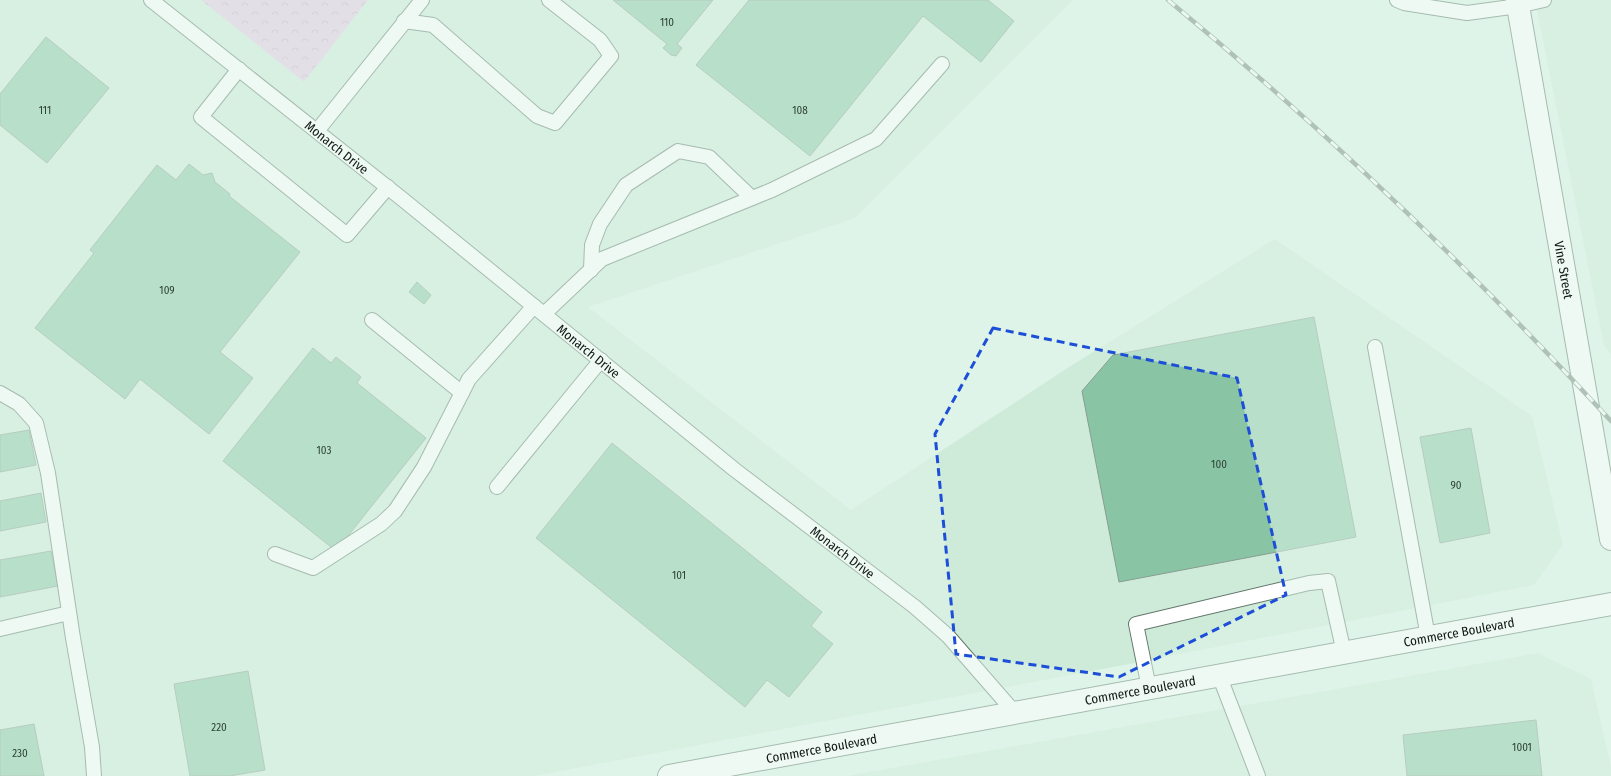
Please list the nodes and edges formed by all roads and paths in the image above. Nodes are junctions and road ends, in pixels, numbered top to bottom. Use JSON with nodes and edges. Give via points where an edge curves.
{"nodes":[{"id":1,"x":151,"y":0,"type":"edge"},
{"id":2,"x":422,"y":0,"type":"edge"},
{"id":3,"x":549,"y":0,"type":"edge"},
{"id":4,"x":1397,"y":0,"type":"edge"},
{"id":5,"x":1544,"y":0,"type":"edge"},
{"id":6,"x":1518,"y":3,"type":"edge"},
{"id":7,"x":404,"y":21,"type":"junction"},
{"id":8,"x":942,"y":64,"type":"dead end"},
{"id":9,"x":239,"y":69,"type":"junction"},
{"id":10,"x":317,"y":132,"type":"junction"},
{"id":11,"x":388,"y":188,"type":"junction"},
{"id":12,"x":752,"y":198,"type":"junction"},
{"id":13,"x":591,"y":270,"type":"junction"},
{"id":14,"x":539,"y":310,"type":"junction"},
{"id":15,"x":372,"y":320,"type":"dead end"},
{"id":16,"x":1375,"y":347,"type":"dead end"},
{"id":17,"x":601,"y":360,"type":"junction"},
{"id":18,"x":0,"y":393,"type":"edge"},
{"id":19,"x":462,"y":393,"type":"junction"},
{"id":20,"x":497,"y":487,"type":"dead end"},
{"id":21,"x":1611,"y":540,"type":"edge"},
{"id":22,"x":275,"y":554,"type":"dead end"},
{"id":23,"x":1611,"y":604,"type":"edge"},
{"id":24,"x":69,"y":613,"type":"junction"},
{"id":25,"x":0,"y":629,"type":"edge"},
{"id":26,"x":1428,"y":637,"type":"junction"},
{"id":27,"x":1344,"y":653,"type":"junction"},
{"id":28,"x":1219,"y":675,"type":"junction"},
{"id":29,"x":1149,"y":688,"type":"junction"},
{"id":30,"x":1015,"y":713,"type":"junction"},
{"id":31,"x":729,"y":771,"type":"edge"},
{"id":32,"x":94,"y":776,"type":"edge"},
{"id":33,"x":669,"y":776,"type":"edge"},
{"id":34,"x":1258,"y":776,"type":"edge"}],
"edges":[{"from":1,"to":9,"type":"lane","name":"Monarch Drive"},
{"from":2,"to":7,"type":"lane"},
{"from":3,"to":7,"type":"lane","via":[[600,40],[612,56],[555,123],[537,116],[433,25]]},
{"from":4,"to":6,"type":"lane","via":[[1467,13]]},
{"from":5,"to":6,"type":"lane"},
{"from":6,"to":21,"type":"street","name":"Vine Street"},
{"from":7,"to":10,"type":"lane"},
{"from":8,"to":12,"type":"lane","via":[[876,139]]},
{"from":9,"to":10,"type":"lane","name":"Monarch Drive"},
{"from":9,"to":11,"type":"lane","via":[[201,117],[347,235]]},
{"from":10,"to":11,"type":"lane","name":"Monarch Drive"},
{"from":11,"to":14,"type":"lane","name":"Monarch Drive"},
{"from":12,"to":13,"type":"lane","via":[[602,259]]},
{"from":12,"to":13,"type":"lane","via":[[709,157],[678,151],[626,185],[600,224],[592,246]]},
{"from":13,"to":14,"type":"lane"},
{"from":14,"to":17,"type":"lane","name":"Monarch Drive"},
{"from":14,"to":19,"type":"lane","via":[[469,379]]},
{"from":15,"to":19,"type":"lane"},
{"from":16,"to":26,"type":"lane"},
{"from":17,"to":20,"type":"lane"},
{"from":17,"to":30,"type":"lane","name":"Monarch Drive","via":[[735,470],[915,607],[948,636]]},
{"from":18,"to":24,"type":"lane","via":[[19,404],[36,423],[48,473]]},
{"from":19,"to":22,"type":"lane","via":[[424,467],[395,511],[381,524],[313,568]]},
{"from":23,"to":26,"type":"street","name":"Commerce Boulevard"},
{"from":24,"to":25,"type":"lane"},
{"from":24,"to":32,"type":"lane","via":[[92,747]]},
{"from":26,"to":27,"type":"street","name":"Commerce Boulevard"},
{"from":27,"to":28,"type":"street","name":"Commerce Boulevard"},
{"from":27,"to":29,"type":"lane","via":[[1328,581],[1309,583],[1136,624]]},
{"from":28,"to":29,"type":"street","name":"Commerce Boulevard"},
{"from":28,"to":34,"type":"lane"},
{"from":29,"to":30,"type":"street","name":"Commerce Boulevard"},
{"from":30,"to":31,"type":"street","name":"Commerce Boulevard"},
{"from":31,"to":33,"type":"street","name":"Commerce Boulevard"}]}
